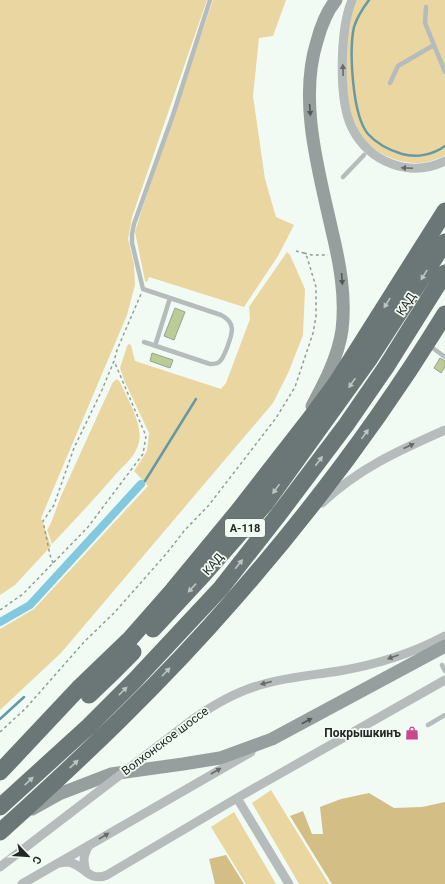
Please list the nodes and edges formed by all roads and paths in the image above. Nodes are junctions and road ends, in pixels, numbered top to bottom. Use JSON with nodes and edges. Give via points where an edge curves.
{"nodes":[{"id":1,"x":210,"y":0,"type":"edge"},
{"id":2,"x":336,"y":0,"type":"edge"},
{"id":3,"x":352,"y":0,"type":"edge"},
{"id":4,"x":426,"y":7,"type":"dead end"},
{"id":5,"x":434,"y":45,"type":"junction"},
{"id":6,"x":445,"y":72,"type":"edge"},
{"id":7,"x":390,"y":83,"type":"dead end"},
{"id":8,"x":364,"y":155,"type":"dead end"},
{"id":9,"x":445,"y":161,"type":"edge"},
{"id":10,"x":343,"y":177,"type":"dead end"},
{"id":11,"x":445,"y":211,"type":"edge"},
{"id":12,"x":445,"y":242,"type":"edge"},
{"id":13,"x":296,"y":251,"type":"dead end"},
{"id":14,"x":304,"y":253,"type":"junction"},
{"id":15,"x":331,"y":255,"type":"dead end"},
{"id":16,"x":445,"y":273,"type":"edge"},
{"id":17,"x":143,"y":289,"type":"junction"},
{"id":18,"x":170,"y":298,"type":"junction"},
{"id":19,"x":445,"y":314,"type":"edge"},
{"id":20,"x":144,"y":342,"type":"dead end"},
{"id":21,"x":155,"y":346,"type":"junction"},
{"id":22,"x":430,"y":346,"type":"dead end"},
{"id":23,"x":445,"y":357,"type":"edge"},
{"id":24,"x":114,"y":361,"type":"junction"},
{"id":25,"x":445,"y":430,"type":"edge"},
{"id":26,"x":282,"y":456,"type":"junction"},
{"id":27,"x":290,"y":532,"type":"junction"},
{"id":28,"x":53,"y":563,"type":"junction"},
{"id":29,"x":0,"y":610,"type":"edge"},
{"id":30,"x":445,"y":636,"type":"edge"},
{"id":31,"x":445,"y":646,"type":"edge"},
{"id":32,"x":442,"y":665,"type":"dead end"},
{"id":33,"x":445,"y":671,"type":"edge"},
{"id":34,"x":445,"y":680,"type":"edge"},
{"id":35,"x":445,"y":715,"type":"edge"},
{"id":36,"x":428,"y":725,"type":"dead end"},
{"id":37,"x":0,"y":732,"type":"edge"},
{"id":38,"x":272,"y":739,"type":"junction"},
{"id":39,"x":0,"y":772,"type":"edge"},
{"id":40,"x":0,"y":776,"type":"edge"},
{"id":41,"x":237,"y":798,"type":"junction"},
{"id":42,"x":0,"y":806,"type":"edge"},
{"id":43,"x":14,"y":819,"type":"junction"},
{"id":44,"x":0,"y":832,"type":"edge"},
{"id":45,"x":89,"y":844,"type":"junction"},
{"id":46,"x":58,"y":863,"type":"junction"},
{"id":47,"x":0,"y":867,"type":"edge"},
{"id":48,"x":86,"y":872,"type":"junction"},
{"id":49,"x":22,"y":884,"type":"edge"},
{"id":50,"x":288,"y":884,"type":"edge"}],
"edges":[{"from":1,"to":17,"type":"lane","via":[[134,224],[132,243]]},
{"from":2,"to":26,"type":"main road","one_way":true,"via":[[322,24],[314,48],[310,71],[310,97],[320,177],[341,271],[342,330],[333,363],[321,390]]},
{"from":9,"to":3,"type":"street","one_way":true,"via":[[432,166],[402,168],[374,154],[352,129],[346,112],[343,52],[344,30]]},
{"from":4,"to":5,"type":"lane","via":[[425,23]]},
{"from":5,"to":6,"type":"lane"},
{"from":5,"to":7,"type":"lane","via":[[398,66]]},
{"from":8,"to":10,"type":"lane"},
{"from":11,"to":26,"type":"highway","one_way":true,"via":[[337,382]]},
{"from":12,"to":40,"type":"highway","name":"КАД","number":"А-118","one_way":true,"via":[[370,358],[265,504],[113,672]]},
{"from":13,"to":14,"type":"path"},
{"from":14,"to":15,"type":"path","via":[[312,256]]},
{"from":14,"to":37,"type":"path","via":[[316,287],[316,317],[295,387],[276,418],[167,553],[115,612]]},
{"from":42,"to":16,"type":"highway","name":"КАД","number":"А-118","one_way":true,"via":[[89,726],[220,588],[346,425]]},
{"from":17,"to":18,"type":"lane"},
{"from":17,"to":24,"type":"path"},
{"from":18,"to":21,"type":"lane"},
{"from":18,"to":21,"type":"lane","via":[[227,318],[232,328],[230,339],[220,362],[216,364]]},
{"from":27,"to":19,"type":"highway","one_way":true,"via":[[394,394]]},
{"from":20,"to":21,"type":"lane"},
{"from":22,"to":23,"type":"lane"},
{"from":24,"to":28,"type":"path","via":[[74,448],[54,505],[43,520]]},
{"from":24,"to":28,"type":"path","via":[[146,436],[143,454],[88,527]]},
{"from":27,"to":25,"type":"street","one_way":true,"via":[[351,478],[385,458]]},
{"from":26,"to":39,"type":"highway","via":[[209,547],[129,640],[78,689]]},
{"from":43,"to":27,"type":"highway","one_way":true,"via":[[144,696],[234,599]]},
{"from":28,"to":29,"type":"path","via":[[24,594]]},
{"from":30,"to":47,"type":"street","name":"Волхонское шоссе","one_way":true,"bridge":true,"via":[[387,660],[263,684],[208,709]]},
{"from":38,"to":31,"type":"main road","one_way":true},
{"from":32,"to":33,"type":"lane"},
{"from":34,"to":41,"type":"street"},
{"from":35,"to":36,"type":"lane"},
{"from":38,"to":43,"type":"main road","via":[[220,758],[111,774],[59,794]]},
{"from":45,"to":38,"type":"street","one_way":true},
{"from":41,"to":48,"type":"street","via":[[107,875],[100,878]]},
{"from":41,"to":50,"type":"street"},
{"from":43,"to":44,"type":"highway"},
{"from":45,"to":46,"type":"street"},
{"from":45,"to":48,"type":"street","via":[[83,861]]},
{"from":46,"to":48,"type":"street","via":[[68,862]]},
{"from":46,"to":49,"type":"street"}]}
